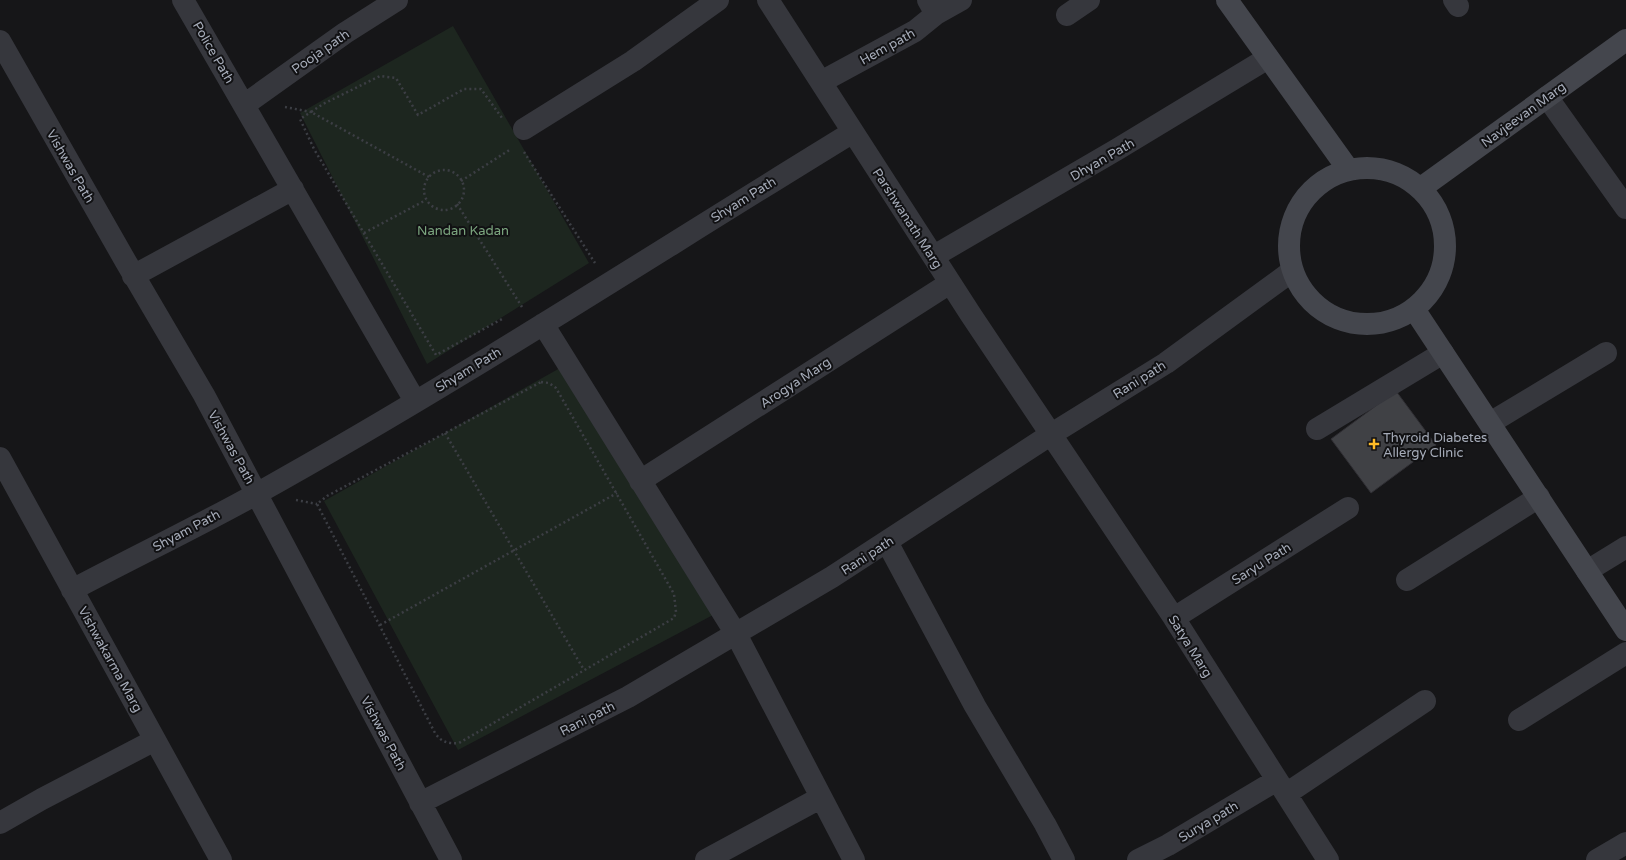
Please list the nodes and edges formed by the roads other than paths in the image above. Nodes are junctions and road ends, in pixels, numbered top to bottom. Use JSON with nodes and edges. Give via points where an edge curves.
{"nodes":[{"id":1,"x":183,"y":0,"type":"edge"},
{"id":2,"x":396,"y":0,"type":"edge"},
{"id":3,"x":718,"y":0,"type":"edge"},
{"id":4,"x":768,"y":0,"type":"edge"},
{"id":5,"x":961,"y":0,"type":"edge"},
{"id":6,"x":1089,"y":0,"type":"edge"},
{"id":7,"x":1227,"y":0,"type":"edge"},
{"id":8,"x":932,"y":7,"type":"edge"},
{"id":9,"x":1067,"y":15,"type":"dead end"},
{"id":10,"x":1626,"y":40,"type":"edge"},
{"id":11,"x":0,"y":41,"type":"edge"},
{"id":12,"x":1268,"y":58,"type":"junction"},
{"id":13,"x":822,"y":82,"type":"junction"},
{"id":14,"x":1547,"y":97,"type":"junction"},
{"id":15,"x":248,"y":102,"type":"junction"},
{"id":16,"x":524,"y":129,"type":"dead end"},
{"id":17,"x":853,"y":132,"type":"junction"},
{"id":18,"x":1348,"y":169,"type":"junction"},
{"id":19,"x":1421,"y":188,"type":"junction"},
{"id":20,"x":293,"y":189,"type":"junction"},
{"id":21,"x":1626,"y":208,"type":"edge"},
{"id":22,"x":934,"y":256,"type":"junction"},
{"id":23,"x":1292,"y":271,"type":"junction"},
{"id":24,"x":133,"y":276,"type":"junction"},
{"id":25,"x":950,"y":283,"type":"junction"},
{"id":26,"x":1414,"y":309,"type":"junction"},
{"id":27,"x":543,"y":324,"type":"junction"},
{"id":28,"x":1443,"y":353,"type":"junction"},
{"id":29,"x":1606,"y":353,"type":"dead end"},
{"id":30,"x":415,"y":401,"type":"junction"},
{"id":31,"x":1490,"y":423,"type":"junction"},
{"id":32,"x":1317,"y":429,"type":"dead end"},
{"id":33,"x":1050,"y":434,"type":"junction"},
{"id":34,"x":0,"y":458,"type":"edge"},
{"id":35,"x":640,"y":481,"type":"junction"},
{"id":36,"x":258,"y":493,"type":"junction"},
{"id":37,"x":1539,"y":497,"type":"junction"},
{"id":38,"x":1348,"y":508,"type":"dead end"},
{"id":39,"x":887,"y":542,"type":"junction"},
{"id":40,"x":1626,"y":547,"type":"edge"},
{"id":41,"x":1587,"y":571,"type":"junction"},
{"id":42,"x":1407,"y":580,"type":"dead end"},
{"id":43,"x":72,"y":590,"type":"junction"},
{"id":44,"x":1174,"y":618,"type":"junction"},
{"id":45,"x":1626,"y":630,"type":"edge"},
{"id":46,"x":736,"y":634,"type":"junction"},
{"id":47,"x":1626,"y":653,"type":"edge"},
{"id":48,"x":1425,"y":701,"type":"dead end"},
{"id":49,"x":1519,"y":720,"type":"dead end"},
{"id":50,"x":155,"y":740,"type":"junction"},
{"id":51,"x":1281,"y":787,"type":"junction"},
{"id":52,"x":820,"y":798,"type":"junction"},
{"id":53,"x":420,"y":803,"type":"junction"},
{"id":54,"x":0,"y":823,"type":"edge"},
{"id":55,"x":1626,"y":843,"type":"edge"},
{"id":56,"x":221,"y":860,"type":"edge"},
{"id":57,"x":451,"y":860,"type":"edge"},
{"id":58,"x":706,"y":860,"type":"edge"},
{"id":59,"x":854,"y":860,"type":"edge"},
{"id":60,"x":1064,"y":860,"type":"edge"},
{"id":61,"x":1138,"y":860,"type":"edge"},
{"id":62,"x":1328,"y":860,"type":"edge"},
{"id":63,"x":1597,"y":860,"type":"edge"}],
"edges":[{"from":1,"to":15,"type":"street","name":"Police Path"},
{"from":2,"to":15,"type":"street","name":"Pooja path"},
{"from":3,"to":16,"type":"street","via":[[633,61]]},
{"from":4,"to":13,"type":"street","name":"Parshwanath Marg"},
{"from":5,"to":8,"type":"street","name":"Hem path"},
{"from":6,"to":9,"type":"street"},
{"from":7,"to":12,"type":"street"},
{"from":8,"to":13,"type":"street","name":"Hem path","via":[[915,31]]},
{"from":10,"to":14,"type":"street","name":"Navjeevan Marg"},
{"from":11,"to":24,"type":"street","name":"Vishwas Path"},
{"from":12,"to":18,"type":"street"},
{"from":12,"to":22,"type":"street","name":"Dhyan Path"},
{"from":13,"to":17,"type":"street","name":"Parshwanath Marg"},
{"from":14,"to":19,"type":"street","name":"Navjeevan Marg"},
{"from":14,"to":21,"type":"street"},
{"from":15,"to":20,"type":"street","name":"Police Path"},
{"from":17,"to":22,"type":"street","name":"Parshwanath Marg"},
{"from":17,"to":27,"type":"street","name":"Shyam Path"},
{"from":18,"to":19,"type":"street","via":[[1374,168],[1399,174]]},
{"from":18,"to":23,"type":"street","via":[[1327,178],[1310,191],[1297,208],[1288,243]]},
{"from":19,"to":26,"type":"street","via":[[1435,207],[1444,227],[1445,250],[1441,273],[1430,293]]},
{"from":20,"to":24,"type":"street"},
{"from":20,"to":30,"type":"street","name":"Police Path"},
{"from":22,"to":25,"type":"street","name":"Parshwanath Marg"},
{"from":23,"to":26,"type":"street","via":[[1306,296],[1315,306],[1333,317],[1353,323],[1374,324],[1395,319]]},
{"from":23,"to":33,"type":"street","name":"Rani path","via":[[1166,363]]},
{"from":24,"to":36,"type":"street","name":"Vishwas Path","via":[[204,395]]},
{"from":25,"to":33,"type":"street","name":"Parshwanath Marg"},
{"from":25,"to":35,"type":"street","name":"Arogya Marg"},
{"from":26,"to":28,"type":"street"},
{"from":27,"to":30,"type":"street","name":"Shyam Path"},
{"from":27,"to":35,"type":"street"},
{"from":28,"to":31,"type":"street"},
{"from":28,"to":32,"type":"street"},
{"from":29,"to":31,"type":"street"},
{"from":30,"to":36,"type":"street","name":"Shyam Path"},
{"from":31,"to":37,"type":"street"},
{"from":33,"to":39,"type":"street","name":"Rani path"},
{"from":33,"to":44,"type":"street","name":"Satya Marg"},
{"from":34,"to":43,"type":"street","name":"Vishwakarma Marg"},
{"from":35,"to":46,"type":"street"},
{"from":36,"to":43,"type":"street","name":"Shyam Path"},
{"from":36,"to":53,"type":"street","name":"Vishwas Path"},
{"from":37,"to":41,"type":"street"},
{"from":37,"to":42,"type":"street"},
{"from":38,"to":44,"type":"street","name":"Saryu Path"},
{"from":39,"to":46,"type":"street","name":"Rani path"},
{"from":39,"to":60,"type":"street","via":[[975,706]]},
{"from":40,"to":41,"type":"street"},
{"from":41,"to":45,"type":"street"},
{"from":43,"to":50,"type":"street","name":"Vishwakarma Marg"},
{"from":44,"to":51,"type":"street","name":"Satya Marg"},
{"from":46,"to":52,"type":"street"},
{"from":46,"to":53,"type":"street","name":"Rani path","via":[[628,697]]},
{"from":47,"to":49,"type":"street"},
{"from":48,"to":51,"type":"street","name":"Surya path"},
{"from":50,"to":54,"type":"street"},
{"from":50,"to":56,"type":"street","name":"Vishwakarma Marg"},
{"from":51,"to":61,"type":"street","name":"Surya path"},
{"from":51,"to":62,"type":"street","name":"Satya Marg"},
{"from":52,"to":58,"type":"street"},
{"from":52,"to":59,"type":"street"},
{"from":53,"to":57,"type":"street","name":"Vishwas Path"},
{"from":55,"to":63,"type":"street"}]}
